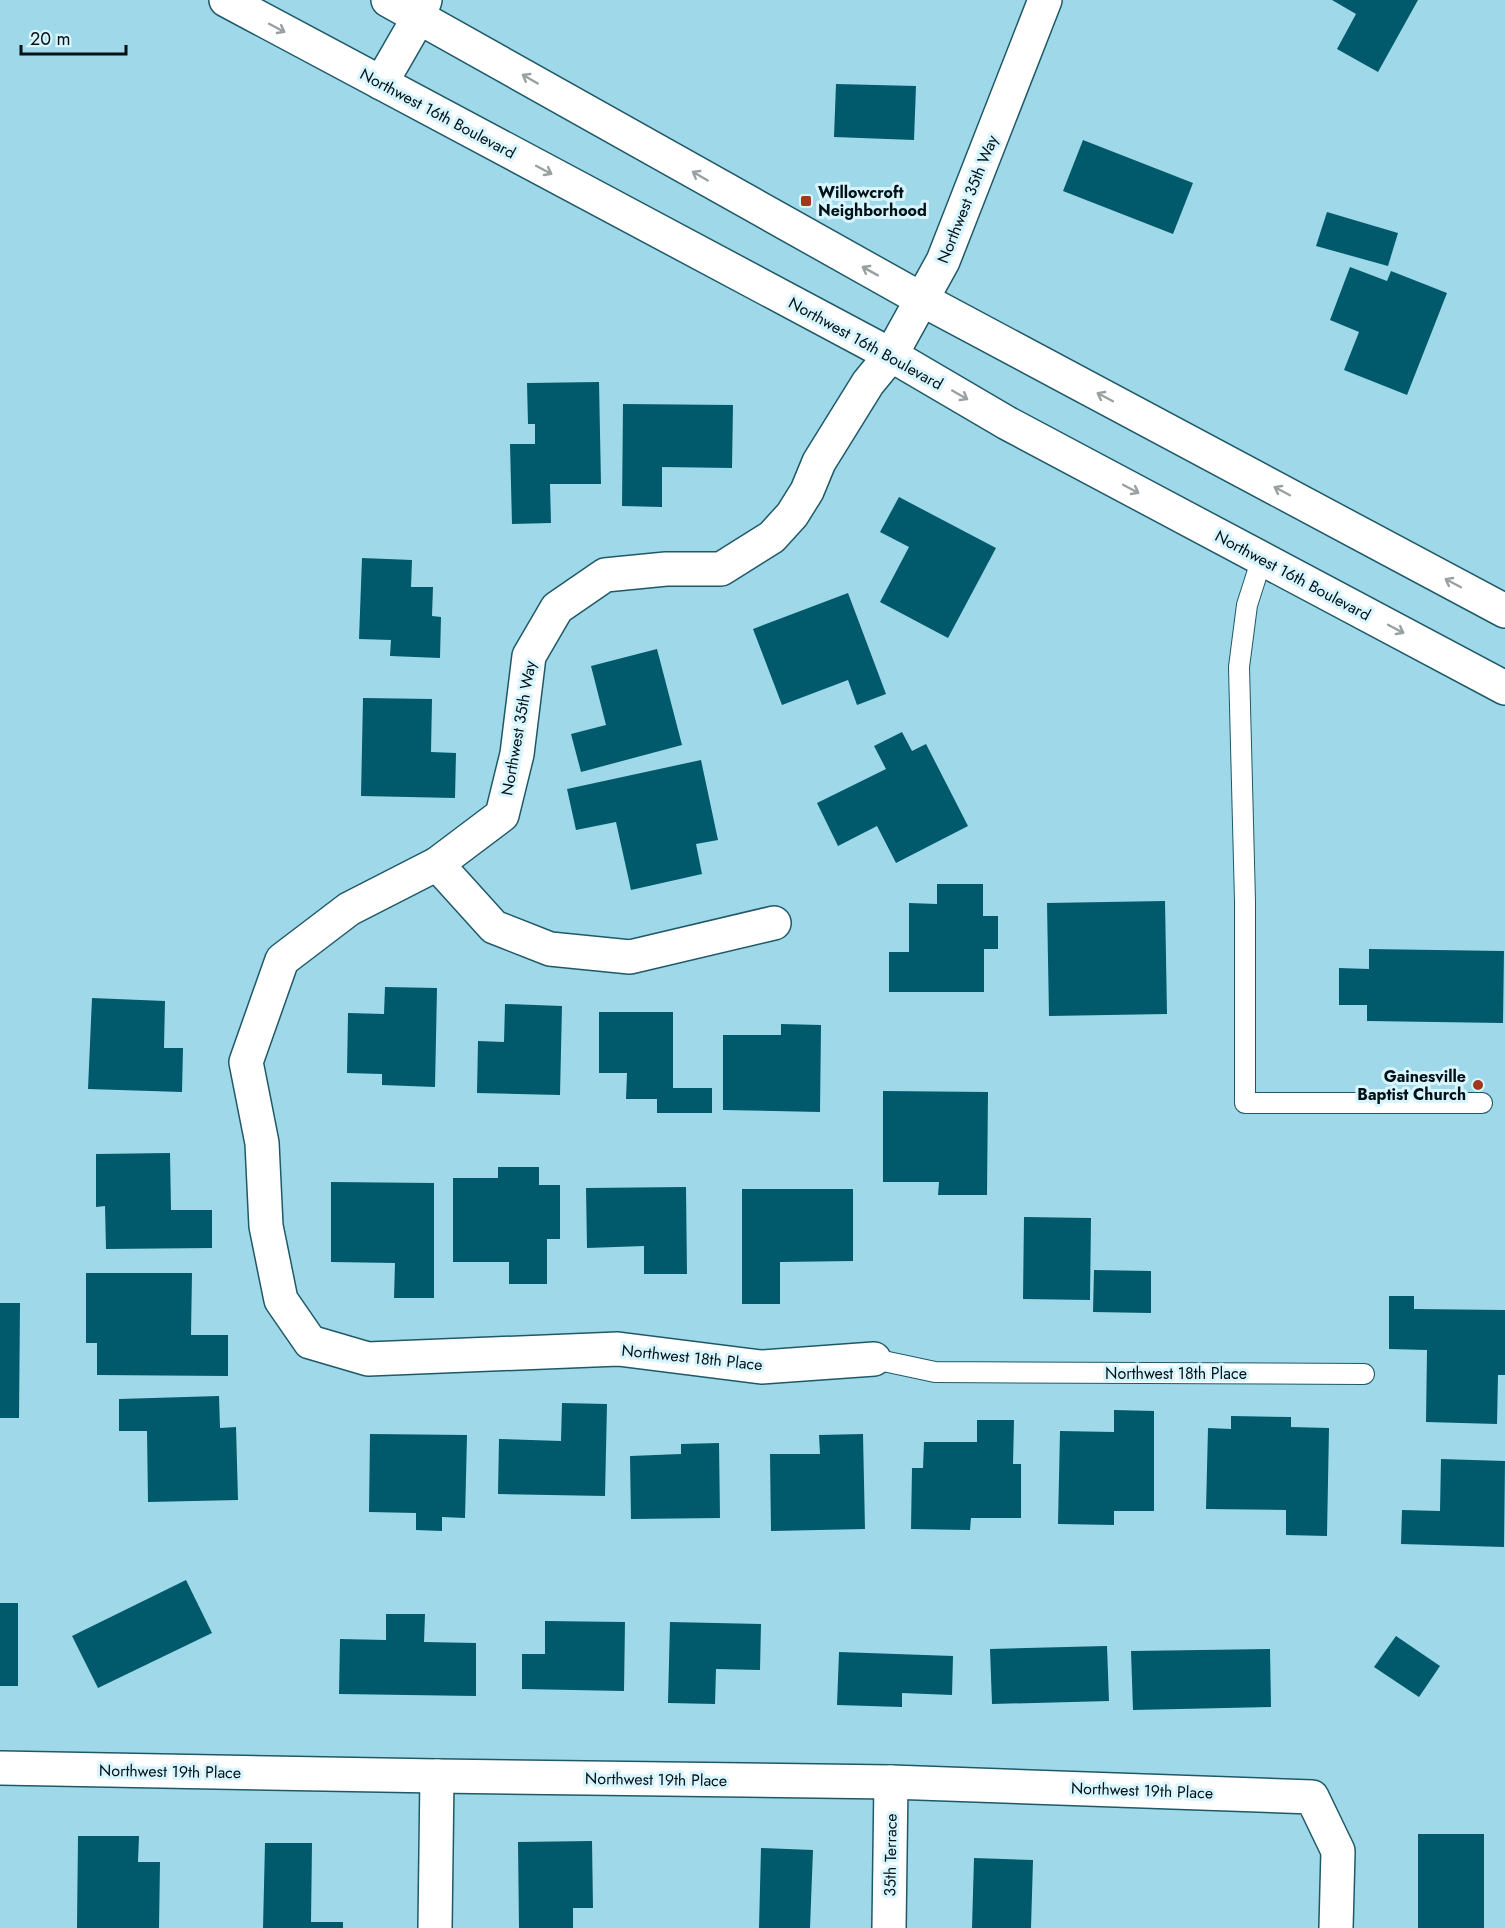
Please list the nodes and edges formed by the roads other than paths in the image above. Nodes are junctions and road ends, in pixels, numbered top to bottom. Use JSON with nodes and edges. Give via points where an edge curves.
{"nodes":[{"id":1,"x":226,"y":0,"type":"edge"},
{"id":2,"x":388,"y":0,"type":"edge"},
{"id":3,"x":1045,"y":0,"type":"edge"},
{"id":4,"x":422,"y":8,"type":"edge"},
{"id":5,"x":381,"y":83,"type":"junction"},
{"id":6,"x":921,"y":299,"type":"junction"},
{"id":7,"x":891,"y":355,"type":"junction"},
{"id":8,"x":1262,"y":558,"type":"junction"},
{"id":9,"x":1505,"y":611,"type":"edge"},
{"id":10,"x":1505,"y":688,"type":"edge"},
{"id":11,"x":437,"y":864,"type":"junction"},
{"id":12,"x":774,"y":923,"type":"dead end"},
{"id":13,"x":1482,"y":1103,"type":"dead end"},
{"id":14,"x":310,"y":1342,"type":"joint"},
{"id":15,"x":874,"y":1359,"type":"joint"},
{"id":16,"x":1364,"y":1374,"type":"dead end"},
{"id":17,"x":0,"y":1768,"type":"edge"},
{"id":18,"x":437,"y":1776,"type":"junction"},
{"id":19,"x":891,"y":1782,"type":"junction"},
{"id":20,"x":435,"y":1928,"type":"edge"},
{"id":21,"x":889,"y":1928,"type":"edge"},
{"id":22,"x":1336,"y":1928,"type":"edge"}],
"edges":[{"from":1,"to":5,"type":"street","name":"Northwest 16th Boulevard","one_way":true},
{"from":2,"to":4,"type":"street"},
{"from":3,"to":6,"type":"street","name":"Northwest 35th Way","via":[[943,261]]},
{"from":4,"to":5,"type":"street"},
{"from":6,"to":4,"type":"street","one_way":true,"via":[[790,227]]},
{"from":5,"to":7,"type":"street","name":"Northwest 16th Boulevard","one_way":true},
{"from":6,"to":7,"type":"street","name":"Northwest 35th Way"},
{"from":9,"to":6,"type":"street","one_way":true},
{"from":7,"to":8,"type":"street","name":"Northwest 16th Boulevard","one_way":true,"via":[[1007,423]]},
{"from":7,"to":11,"type":"street","name":"Northwest 35th Way","via":[[868,383],[819,462],[792,515],[772,537],[722,569],[605,575],[557,608],[529,656],[517,754],[502,815]]},
{"from":8,"to":10,"type":"street","name":"Northwest 16th Boulevard","one_way":true},
{"from":8,"to":13,"type":"lane","via":[[1247,605],[1239,668],[1245,1103]]},
{"from":11,"to":12,"type":"street","via":[[494,927],[550,949],[630,957]]},
{"from":11,"to":14,"type":"street","name":"Northwest 35th Way","via":[[349,909],[282,960],[246,1062],[262,1143],[266,1226],[281,1300]]},
{"from":14,"to":15,"type":"street","name":"Northwest 18th Place","via":[[368,1359],[618,1349],[761,1367]]},
{"from":15,"to":16,"type":"lane","name":"Northwest 18th Place","via":[[935,1372]]},
{"from":17,"to":18,"type":"street","name":"Northwest 19th Place"},
{"from":18,"to":19,"type":"street","name":"Northwest 19th Place"},
{"from":18,"to":20,"type":"street"},
{"from":19,"to":21,"type":"street","name":"35th Terrace"},
{"from":19,"to":22,"type":"street","name":"Northwest 19th Place","via":[[1312,1797],[1338,1851]]}]}
